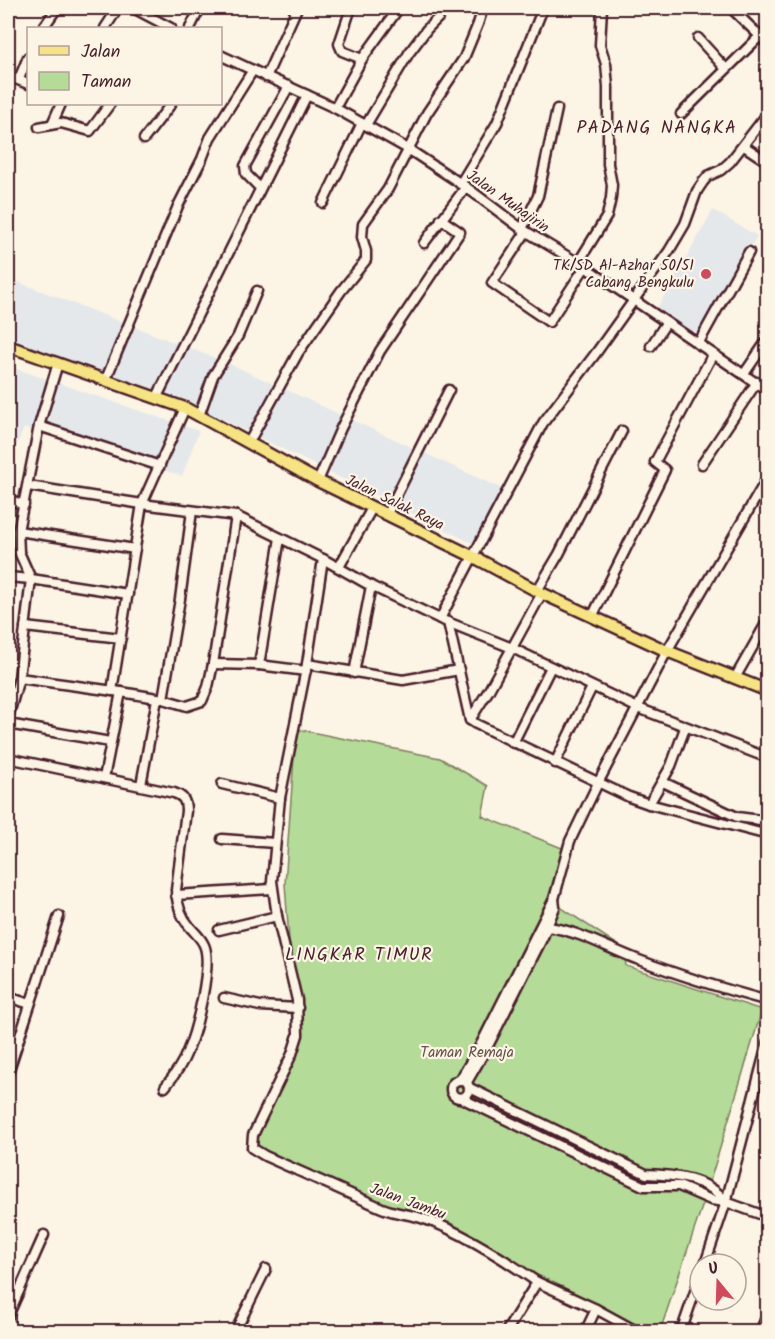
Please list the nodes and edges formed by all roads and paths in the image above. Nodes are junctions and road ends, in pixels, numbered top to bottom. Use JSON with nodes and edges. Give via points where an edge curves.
{"nodes":[{"id":1,"x":57,"y":8,"type":"edge"},
{"id":2,"x":118,"y":8,"type":"edge"},
{"id":3,"x":133,"y":8,"type":"edge"},
{"id":4,"x":200,"y":8,"type":"edge"},
{"id":5,"x":297,"y":8,"type":"edge"},
{"id":6,"x":351,"y":8,"type":"edge"},
{"id":7,"x":399,"y":8,"type":"edge"},
{"id":8,"x":483,"y":8,"type":"edge"},
{"id":9,"x":543,"y":8,"type":"edge"},
{"id":10,"x":602,"y":8,"type":"edge"},
{"id":11,"x":731,"y":8,"type":"edge"},
{"id":12,"x":146,"y":11,"type":"edge"},
{"id":13,"x":439,"y":17,"type":"dead end"},
{"id":14,"x":158,"y":26,"type":"edge"},
{"id":15,"x":44,"y":27,"type":"edge"},
{"id":16,"x":106,"y":27,"type":"edge"},
{"id":17,"x":190,"y":27,"type":"edge"},
{"id":18,"x":760,"y":36,"type":"junction"},
{"id":19,"x":698,"y":38,"type":"dead end"},
{"id":20,"x":768,"y":44,"type":"edge"},
{"id":21,"x":222,"y":56,"type":"edge"},
{"id":22,"x":27,"y":59,"type":"edge"},
{"id":23,"x":362,"y":59,"type":"junction"},
{"id":24,"x":726,"y":69,"type":"junction"},
{"id":25,"x":253,"y":70,"type":"junction"},
{"id":26,"x":8,"y":76,"type":"edge"},
{"id":27,"x":266,"y":77,"type":"junction"},
{"id":28,"x":19,"y":79,"type":"junction"},
{"id":29,"x":27,"y":83,"type":"edge"},
{"id":30,"x":289,"y":86,"type":"junction"},
{"id":31,"x":307,"y":95,"type":"junction"},
{"id":32,"x":61,"y":105,"type":"edge"},
{"id":33,"x":109,"y":105,"type":"edge"},
{"id":34,"x":170,"y":105,"type":"edge"},
{"id":35,"x":335,"y":108,"type":"junction"},
{"id":36,"x":557,"y":109,"type":"dead end"},
{"id":37,"x":768,"y":113,"type":"edge"},
{"id":38,"x":681,"y":114,"type":"dead end"},
{"id":39,"x":52,"y":124,"type":"junction"},
{"id":40,"x":364,"y":124,"type":"junction"},
{"id":41,"x":39,"y":127,"type":"dead end"},
{"id":42,"x":144,"y":139,"type":"dead end"},
{"id":43,"x":744,"y":146,"type":"junction"},
{"id":44,"x":408,"y":149,"type":"junction"},
{"id":45,"x":768,"y":162,"type":"edge"},
{"id":46,"x":463,"y":186,"type":"junction"},
{"id":47,"x":260,"y":188,"type":"junction"},
{"id":48,"x":323,"y":202,"type":"dead end"},
{"id":49,"x":441,"y":219,"type":"junction"},
{"id":50,"x":524,"y":230,"type":"junction"},
{"id":51,"x":424,"y":243,"type":"dead end"},
{"id":52,"x":749,"y":252,"type":"dead end"},
{"id":53,"x":582,"y":265,"type":"junction"},
{"id":54,"x":257,"y":291,"type":"dead end"},
{"id":55,"x":634,"y":300,"type":"junction"},
{"id":56,"x":666,"y":322,"type":"junction"},
{"id":57,"x":768,"y":339,"type":"edge"},
{"id":58,"x":698,"y":345,"type":"junction"},
{"id":59,"x":8,"y":346,"type":"edge"},
{"id":60,"x":651,"y":346,"type":"dead end"},
{"id":61,"x":713,"y":354,"type":"junction"},
{"id":62,"x":58,"y":363,"type":"junction"},
{"id":63,"x":744,"y":374,"type":"junction"},
{"id":64,"x":106,"y":379,"type":"junction"},
{"id":65,"x":757,"y":382,"type":"junction"},
{"id":66,"x":448,"y":390,"type":"dead end"},
{"id":67,"x":768,"y":391,"type":"edge"},
{"id":68,"x":157,"y":397,"type":"junction"},
{"id":69,"x":185,"y":408,"type":"junction"},
{"id":70,"x":199,"y":416,"type":"junction"},
{"id":71,"x":39,"y":426,"type":"junction"},
{"id":72,"x":622,"y":431,"type":"dead end"},
{"id":73,"x":249,"y":442,"type":"junction"},
{"id":74,"x":702,"y":464,"type":"dead end"},
{"id":75,"x":160,"y":465,"type":"junction"},
{"id":76,"x":768,"y":477,"type":"edge"},
{"id":77,"x":318,"y":481,"type":"junction"},
{"id":78,"x":28,"y":486,"type":"junction"},
{"id":79,"x":8,"y":499,"type":"edge"},
{"id":80,"x":142,"y":504,"type":"junction"},
{"id":81,"x":24,"y":505,"type":"junction"},
{"id":82,"x":372,"y":508,"type":"junction"},
{"id":83,"x":192,"y":511,"type":"junction"},
{"id":84,"x":387,"y":514,"type":"junction"},
{"id":85,"x":236,"y":516,"type":"junction"},
{"id":86,"x":18,"y":531,"type":"junction"},
{"id":87,"x":280,"y":538,"type":"junction"},
{"id":88,"x":135,"y":549,"type":"junction"},
{"id":89,"x":474,"y":557,"type":"junction"},
{"id":90,"x":323,"y":559,"type":"junction"},
{"id":91,"x":339,"y":567,"type":"junction"},
{"id":92,"x":8,"y":577,"type":"edge"},
{"id":93,"x":31,"y":579,"type":"junction"},
{"id":94,"x":371,"y":586,"type":"junction"},
{"id":95,"x":539,"y":592,"type":"junction"},
{"id":96,"x":128,"y":594,"type":"junction"},
{"id":97,"x":592,"y":617,"type":"junction"},
{"id":98,"x":768,"y":620,"type":"edge"},
{"id":99,"x":444,"y":621,"type":"junction"},
{"id":100,"x":25,"y":627,"type":"junction"},
{"id":101,"x":121,"y":638,"type":"junction"},
{"id":102,"x":512,"y":648,"type":"junction"},
{"id":103,"x":667,"y":651,"type":"junction"},
{"id":104,"x":213,"y":664,"type":"junction"},
{"id":105,"x":259,"y":665,"type":"junction"},
{"id":106,"x":307,"y":667,"type":"junction"},
{"id":107,"x":550,"y":667,"type":"junction"},
{"id":108,"x":459,"y":670,"type":"junction"},
{"id":109,"x":354,"y":673,"type":"junction"},
{"id":110,"x":19,"y":678,"type":"junction"},
{"id":111,"x":735,"y":678,"type":"junction"},
{"id":112,"x":592,"y":687,"type":"junction"},
{"id":113,"x":768,"y":691,"type":"edge"},
{"id":114,"x":11,"y":692,"type":"edge"},
{"id":115,"x":117,"y":692,"type":"junction"},
{"id":116,"x":160,"y":699,"type":"junction"},
{"id":117,"x":638,"y":708,"type":"junction"},
{"id":118,"x":8,"y":718,"type":"edge"},
{"id":119,"x":470,"y":720,"type":"junction"},
{"id":120,"x":8,"y":724,"type":"edge"},
{"id":121,"x":685,"y":728,"type":"junction"},
{"id":122,"x":110,"y":742,"type":"junction"},
{"id":123,"x":513,"y":743,"type":"junction"},
{"id":124,"x":8,"y":758,"type":"edge"},
{"id":125,"x":768,"y":758,"type":"edge"},
{"id":126,"x":555,"y":763,"type":"junction"},
{"id":127,"x":104,"y":778,"type":"junction"},
{"id":128,"x":663,"y":782,"type":"junction"},
{"id":129,"x":598,"y":783,"type":"junction"},
{"id":130,"x":222,"y":784,"type":"dead end"},
{"id":131,"x":141,"y":785,"type":"junction"},
{"id":132,"x":280,"y":798,"type":"junction"},
{"id":133,"x":649,"y":804,"type":"junction"},
{"id":134,"x":768,"y":821,"type":"edge"},
{"id":135,"x":768,"y":834,"type":"edge"},
{"id":136,"x":222,"y":839,"type":"dead end"},
{"id":137,"x":275,"y":843,"type":"junction"},
{"id":138,"x":272,"y":888,"type":"junction"},
{"id":139,"x":176,"y":895,"type":"junction"},
{"id":140,"x":554,"y":899,"type":"junction"},
{"id":141,"x":59,"y":916,"type":"dead end"},
{"id":142,"x":277,"y":916,"type":"junction"},
{"id":143,"x":548,"y":927,"type":"junction"},
{"id":144,"x":219,"y":930,"type":"dead end"},
{"id":145,"x":8,"y":997,"type":"edge"},
{"id":146,"x":224,"y":998,"type":"dead end"},
{"id":147,"x":768,"y":1001,"type":"edge"},
{"id":148,"x":30,"y":1004,"type":"junction"},
{"id":149,"x":298,"y":1008,"type":"junction"},
{"id":150,"x":768,"y":1041,"type":"edge"},
{"id":151,"x":764,"y":1064,"type":"edge"},
{"id":152,"x":8,"y":1073,"type":"edge"},
{"id":153,"x":466,"y":1083,"type":"junction"},
{"id":154,"x":165,"y":1087,"type":"dead end"},
{"id":155,"x":461,"y":1098,"type":"junction"},
{"id":156,"x":726,"y":1202,"type":"junction"},
{"id":157,"x":768,"y":1203,"type":"edge"},
{"id":158,"x":766,"y":1216,"type":"edge"},
{"id":159,"x":44,"y":1235,"type":"dead end"},
{"id":160,"x":709,"y":1252,"type":"edge"},
{"id":161,"x":266,"y":1269,"type":"dead end"},
{"id":162,"x":537,"y":1282,"type":"junction"},
{"id":163,"x":596,"y":1308,"type":"junction"},
{"id":164,"x":688,"y":1312,"type":"edge"},
{"id":165,"x":768,"y":1313,"type":"edge"},
{"id":166,"x":8,"y":1316,"type":"edge"},
{"id":167,"x":235,"y":1332,"type":"edge"},
{"id":168,"x":506,"y":1332,"type":"edge"},
{"id":169,"x":585,"y":1332,"type":"edge"},
{"id":170,"x":638,"y":1332,"type":"edge"},
{"id":171,"x":681,"y":1332,"type":"edge"},
{"id":172,"x":760,"y":1332,"type":"edge"}],
"edges":[{"from":1,"to":15,"type":"street"},
{"from":2,"to":16,"type":"street"},
{"from":3,"to":12,"type":"street"},
{"from":4,"to":17,"type":"street"},
{"from":5,"to":27,"type":"street"},
{"from":6,"to":23,"type":"street","via":[[339,44],[342,51]]},
{"from":7,"to":23,"type":"street"},
{"from":8,"to":44,"type":"street","via":[[464,58]]},
{"from":9,"to":46,"type":"street","via":[[497,123]]},
{"from":10,"to":53,"type":"street","via":[[611,198],[607,216]]},
{"from":11,"to":18,"type":"street"},
{"from":12,"to":14,"type":"street"},
{"from":13,"to":40,"type":"street","via":[[409,52]]},
{"from":18,"to":20,"type":"street"},
{"from":18,"to":24,"type":"street"},
{"from":19,"to":24,"type":"street"},
{"from":21,"to":25,"type":"street","name":"Jalan Muhajirin"},
{"from":22,"to":28,"type":"street"},
{"from":23,"to":35,"type":"street"},
{"from":24,"to":38,"type":"street"},
{"from":25,"to":27,"type":"street","name":"Jalan Muhajirin"},
{"from":25,"to":64,"type":"street","via":[[210,138]]},
{"from":26,"to":28,"type":"street"},
{"from":27,"to":30,"type":"street","name":"Jalan Muhajirin"},
{"from":28,"to":29,"type":"street"},
{"from":30,"to":31,"type":"street","name":"Jalan Muhajirin"},
{"from":30,"to":47,"type":"street","via":[[245,165],[246,174]]},
{"from":31,"to":35,"type":"street","name":"Jalan Muhajirin"},
{"from":31,"to":47,"type":"street"},
{"from":32,"to":39,"type":"street"},
{"from":33,"to":39,"type":"street","via":[[90,131]]},
{"from":34,"to":42,"type":"street"},
{"from":35,"to":40,"type":"street","name":"Jalan Muhajirin"},
{"from":36,"to":50,"type":"street","via":[[538,195]]},
{"from":37,"to":43,"type":"street"},
{"from":39,"to":41,"type":"street"},
{"from":40,"to":44,"type":"street","name":"Jalan Muhajirin"},
{"from":40,"to":48,"type":"street"},
{"from":43,"to":45,"type":"street"},
{"from":43,"to":55,"type":"street","via":[[703,182],[685,224]]},
{"from":44,"to":46,"type":"street","name":"Jalan Muhajirin"},
{"from":44,"to":73,"type":"street","via":[[388,189],[363,224],[366,260],[298,353]]},
{"from":46,"to":49,"type":"street"},
{"from":46,"to":50,"type":"street","name":"Jalan Muhajirin"},
{"from":47,"to":68,"type":"street"},
{"from":49,"to":51,"type":"street"},
{"from":49,"to":77,"type":"street","via":[[460,232],[381,351]]},
{"from":50,"to":53,"type":"street","name":"Jalan Muhajirin"},
{"from":50,"to":53,"type":"street","via":[[492,283],[549,322]]},
{"from":52,"to":58,"type":"street"},
{"from":53,"to":55,"type":"street","name":"Jalan Muhajirin"},
{"from":54,"to":70,"type":"street","via":[[238,336],[213,376]]},
{"from":55,"to":56,"type":"street","name":"Jalan Muhajirin"},
{"from":55,"to":89,"type":"street","via":[[543,423]]},
{"from":56,"to":58,"type":"street","name":"Jalan Muhajirin"},
{"from":56,"to":60,"type":"street"},
{"from":57,"to":63,"type":"street"},
{"from":58,"to":61,"type":"street","name":"Jalan Muhajirin"},
{"from":59,"to":62,"type":"main road","name":"Jalan Salak Raya"},
{"from":61,"to":63,"type":"street","name":"Jalan Muhajirin"},
{"from":61,"to":97,"type":"street","via":[[655,462],[665,470]]},
{"from":62,"to":64,"type":"main road","name":"Jalan Salak Raya"},
{"from":62,"to":71,"type":"street"},
{"from":63,"to":65,"type":"street","name":"Jalan Muhajirin"},
{"from":64,"to":68,"type":"main road","name":"Jalan Salak Raya"},
{"from":65,"to":67,"type":"street","name":"Jalan Muhajirin"},
{"from":65,"to":74,"type":"street"},
{"from":66,"to":84,"type":"street"},
{"from":68,"to":69,"type":"main road","name":"Jalan Salak Raya"},
{"from":69,"to":70,"type":"main road","name":"Jalan Salak Raya"},
{"from":69,"to":75,"type":"street"},
{"from":70,"to":73,"type":"main road","name":"Jalan Salak Raya"},
{"from":71,"to":75,"type":"street"},
{"from":71,"to":78,"type":"street"},
{"from":72,"to":95,"type":"street"},
{"from":73,"to":77,"type":"main road","name":"Jalan Salak Raya"},
{"from":75,"to":80,"type":"street"},
{"from":76,"to":103,"type":"street"},
{"from":77,"to":82,"type":"main road","name":"Jalan Salak Raya"},
{"from":78,"to":80,"type":"street"},
{"from":78,"to":81,"type":"street"},
{"from":79,"to":81,"type":"street"},
{"from":80,"to":83,"type":"street"},
{"from":80,"to":88,"type":"street"},
{"from":81,"to":86,"type":"street"},
{"from":82,"to":84,"type":"main road","name":"Jalan Salak Raya"},
{"from":82,"to":91,"type":"street"},
{"from":83,"to":85,"type":"street"},
{"from":83,"to":116,"type":"street"},
{"from":84,"to":89,"type":"main road","name":"Jalan Salak Raya"},
{"from":85,"to":87,"type":"street"},
{"from":85,"to":104,"type":"street"},
{"from":86,"to":88,"type":"street"},
{"from":86,"to":93,"type":"street","via":[[19,552]]},
{"from":87,"to":90,"type":"street"},
{"from":87,"to":105,"type":"street"},
{"from":88,"to":96,"type":"street"},
{"from":89,"to":95,"type":"main road","name":"Jalan Salak Raya"},
{"from":89,"to":99,"type":"street"},
{"from":90,"to":91,"type":"street"},
{"from":90,"to":106,"type":"street"},
{"from":91,"to":94,"type":"street"},
{"from":92,"to":93,"type":"street"},
{"from":93,"to":96,"type":"street"},
{"from":93,"to":100,"type":"street"},
{"from":94,"to":99,"type":"street"},
{"from":94,"to":109,"type":"street"},
{"from":95,"to":97,"type":"main road","name":"Jalan Salak Raya"},
{"from":95,"to":102,"type":"street"},
{"from":96,"to":101,"type":"street"},
{"from":97,"to":103,"type":"main road","name":"Jalan Salak Raya"},
{"from":98,"to":111,"type":"street"},
{"from":99,"to":102,"type":"street"},
{"from":99,"to":108,"type":"street"},
{"from":100,"to":101,"type":"street"},
{"from":100,"to":110,"type":"street"},
{"from":101,"to":115,"type":"street"},
{"from":102,"to":107,"type":"street"},
{"from":102,"to":119,"type":"street"},
{"from":103,"to":111,"type":"main road","name":"Jalan Salak Raya"},
{"from":103,"to":117,"type":"street"},
{"from":104,"to":105,"type":"street"},
{"from":104,"to":116,"type":"street","via":[[202,701],[187,706]]},
{"from":105,"to":106,"type":"street"},
{"from":106,"to":109,"type":"street"},
{"from":106,"to":132,"type":"street"},
{"from":107,"to":112,"type":"street"},
{"from":107,"to":123,"type":"street"},
{"from":108,"to":109,"type":"street","via":[[403,680]]},
{"from":108,"to":119,"type":"street"},
{"from":110,"to":114,"type":"street"},
{"from":110,"to":115,"type":"street"},
{"from":111,"to":113,"type":"main road","name":"Jalan Salak Raya"},
{"from":112,"to":117,"type":"street"},
{"from":112,"to":126,"type":"street"},
{"from":114,"to":118,"type":"street"},
{"from":115,"to":116,"type":"street"},
{"from":115,"to":122,"type":"street"},
{"from":116,"to":131,"type":"street"},
{"from":117,"to":121,"type":"street"},
{"from":117,"to":129,"type":"street"},
{"from":119,"to":123,"type":"street"},
{"from":120,"to":122,"type":"street"},
{"from":121,"to":125,"type":"street"},
{"from":121,"to":128,"type":"street"},
{"from":122,"to":127,"type":"street"},
{"from":123,"to":126,"type":"street"},
{"from":124,"to":127,"type":"street"},
{"from":126,"to":129,"type":"street"},
{"from":127,"to":131,"type":"street"},
{"from":128,"to":133,"type":"street"},
{"from":128,"to":134,"type":"street","via":[[737,817]]},
{"from":129,"to":133,"type":"street"},
{"from":129,"to":140,"type":"street","via":[[570,842]]},
{"from":130,"to":132,"type":"street"},
{"from":131,"to":139,"type":"street","via":[[174,792],[185,801]]},
{"from":132,"to":137,"type":"street"},
{"from":133,"to":135,"type":"street"},
{"from":136,"to":137,"type":"street"},
{"from":137,"to":138,"type":"street"},
{"from":138,"to":139,"type":"street"},
{"from":138,"to":142,"type":"street"},
{"from":139,"to":154,"type":"street","via":[[184,919],[203,942],[207,960],[193,1038]]},
{"from":140,"to":143,"type":"street"},
{"from":140,"to":153,"type":"street","via":[[486,1034]]},
{"from":141,"to":148,"type":"street"},
{"from":142,"to":144,"type":"street"},
{"from":142,"to":149,"type":"street"},
{"from":143,"to":147,"type":"street","via":[[574,933],[698,981]]},
{"from":143,"to":153,"type":"street"},
{"from":145,"to":148,"type":"street"},
{"from":146,"to":149,"type":"street"},
{"from":148,"to":152,"type":"street"},
{"from":149,"to":162,"type":"street","name":"Jalan Jambu","via":[[297,1044],[257,1126],[251,1144],[255,1151],[388,1210],[447,1229],[502,1257]]},
{"from":150,"to":151,"type":"street"},
{"from":151,"to":156,"type":"street"},
{"from":153,"to":155,"type":"street","via":[[468,1095]]},
{"from":153,"to":155,"type":"street","via":[[454,1082],[451,1089]]},
{"from":153,"to":156,"type":"street","via":[[646,1174],[679,1175],[718,1191]]},
{"from":155,"to":156,"type":"street","via":[[644,1186],[679,1186]]},
{"from":156,"to":158,"type":"street"},
{"from":156,"to":160,"type":"street"},
{"from":157,"to":158,"type":"street"},
{"from":159,"to":166,"type":"street"},
{"from":161,"to":167,"type":"street"},
{"from":162,"to":163,"type":"street","name":"Jalan Jambu"},
{"from":162,"to":168,"type":"street"},
{"from":163,"to":169,"type":"street"},
{"from":163,"to":170,"type":"street","name":"Jalan Jambu"},
{"from":164,"to":171,"type":"street"},
{"from":165,"to":172,"type":"street"}]}
